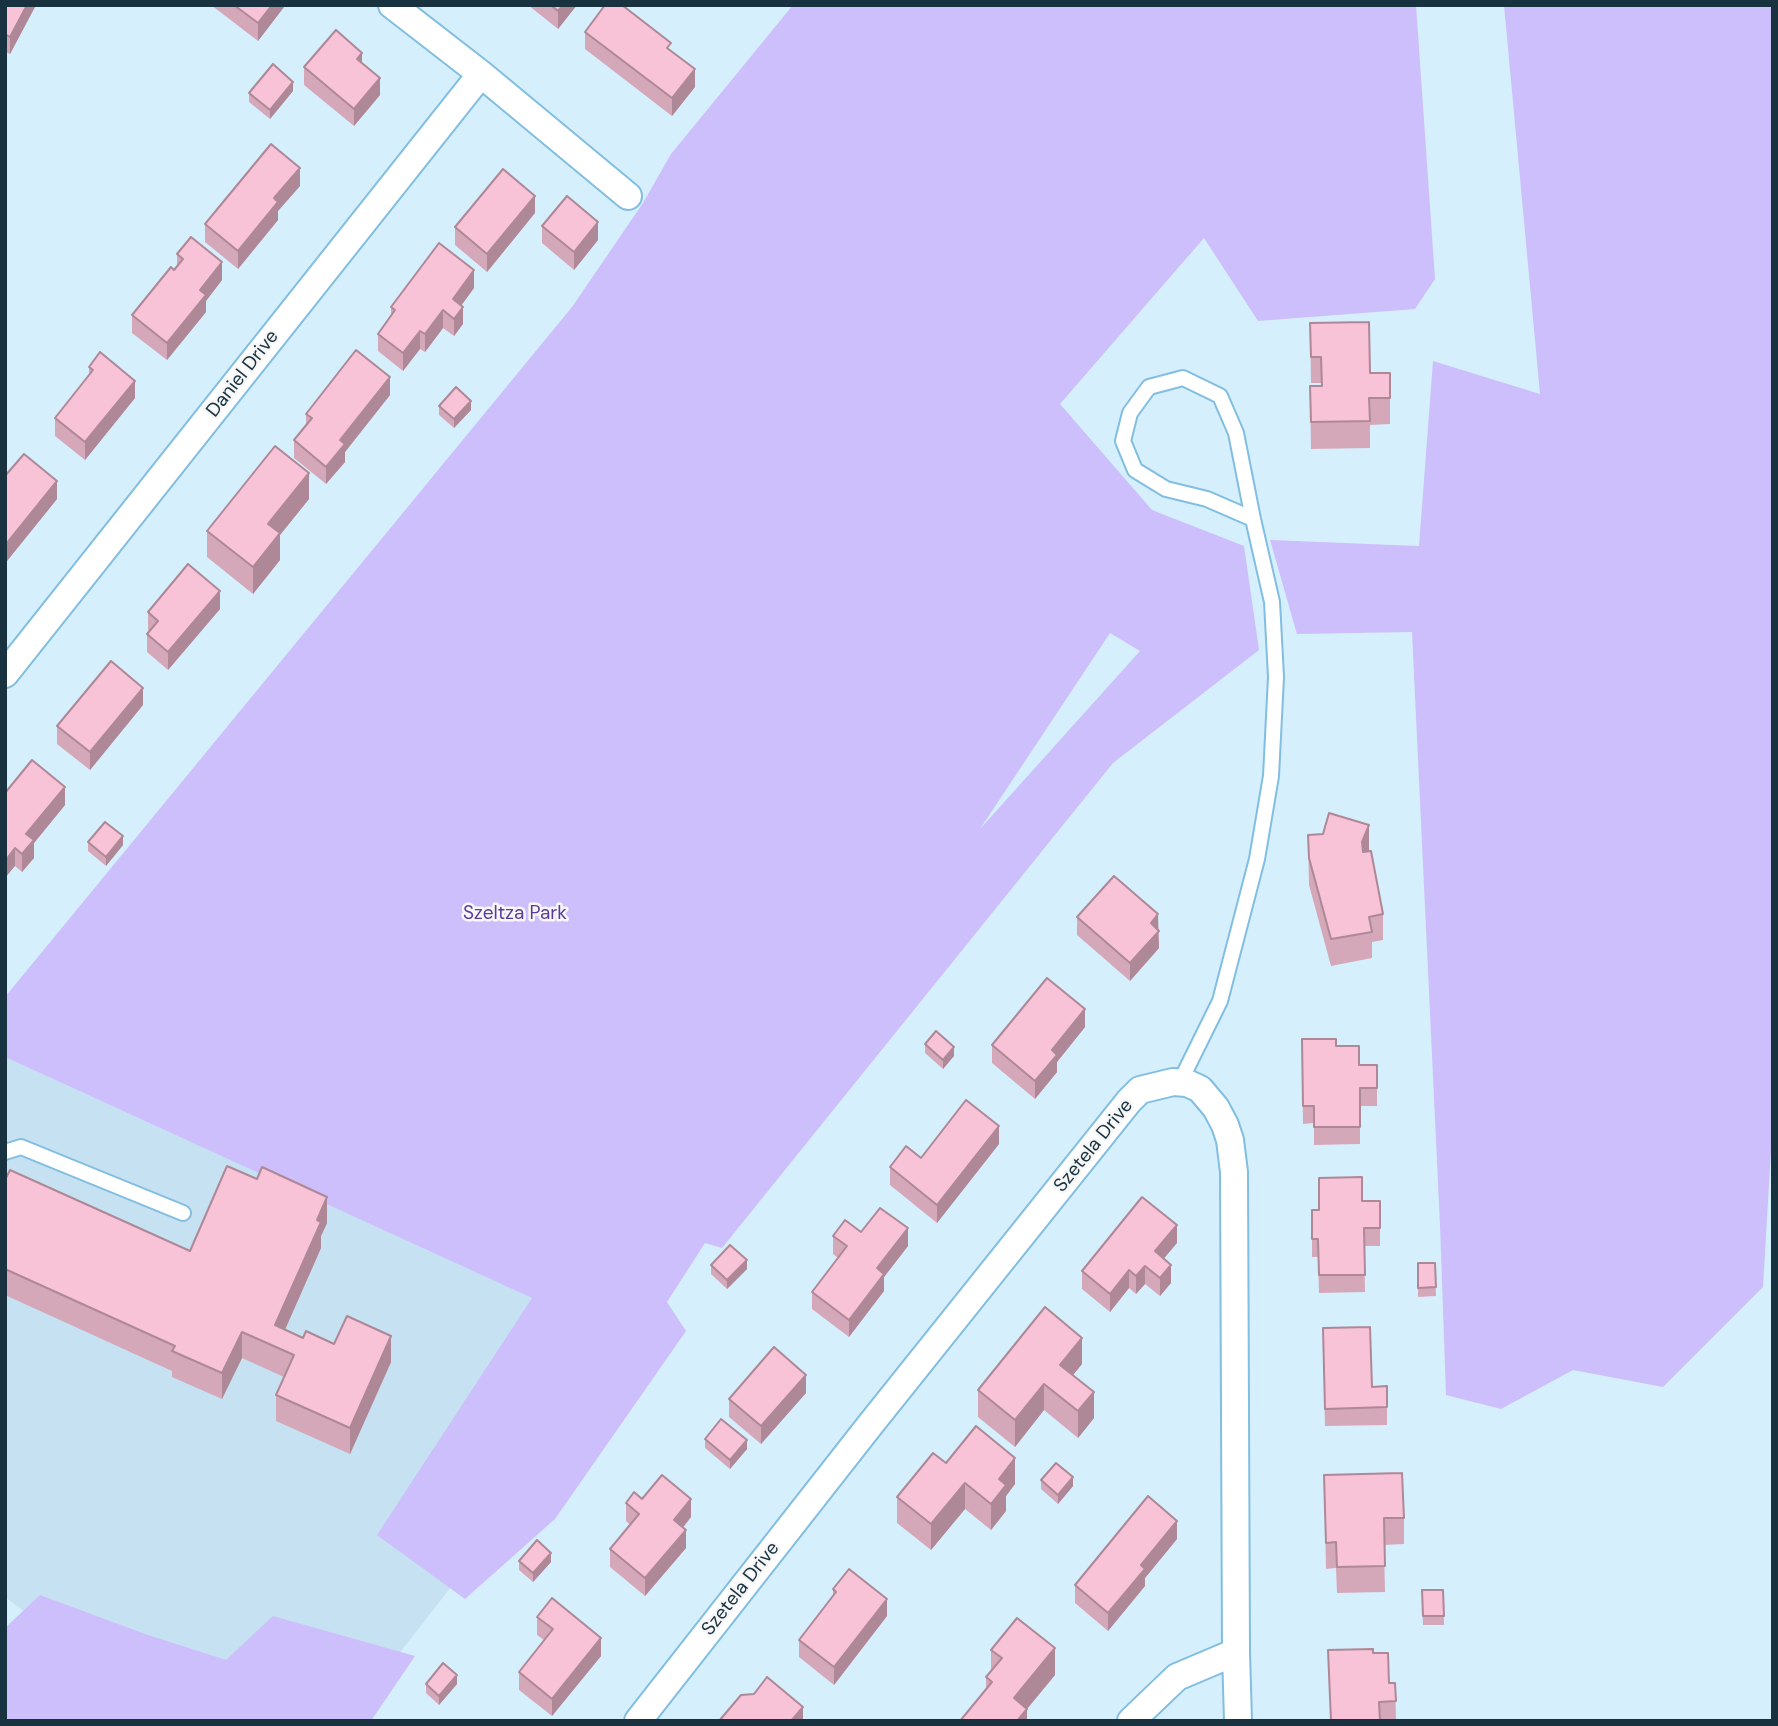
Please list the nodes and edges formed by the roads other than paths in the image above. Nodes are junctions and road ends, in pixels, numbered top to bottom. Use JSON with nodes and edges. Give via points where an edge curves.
{"nodes":[{"id":1,"x":392,"y":5,"type":"edge"},
{"id":2,"x":481,"y":74,"type":"junction"},
{"id":3,"x":628,"y":196,"type":"dead end"},
{"id":4,"x":1253,"y":519,"type":"junction"},
{"id":5,"x":5,"y":674,"type":"edge"},
{"id":6,"x":1180,"y":1082,"type":"junction"},
{"id":7,"x":5,"y":1152,"type":"edge"},
{"id":8,"x":183,"y":1213,"type":"dead end"},
{"id":9,"x":1236,"y":1652,"type":"junction"},
{"id":10,"x":638,"y":1721,"type":"edge"},
{"id":11,"x":1131,"y":1721,"type":"edge"},
{"id":12,"x":1238,"y":1721,"type":"edge"}],
"edges":[{"from":1,"to":2,"type":"street"},
{"from":2,"to":3,"type":"street"},
{"from":2,"to":5,"type":"street","name":"Daniel Drive"},
{"from":4,"to":4,"type":"lane","via":[[1236,433],[1220,396],[1183,378],[1149,387],[1130,413],[1123,441],[1135,470],[1166,489],[1207,499]]},
{"from":4,"to":6,"type":"lane","via":[[1272,602],[1276,677],[1271,776],[1258,859],[1220,1001]]},
{"from":6,"to":9,"type":"street","via":[[1200,1089],[1221,1116],[1230,1139],[1234,1172]]},
{"from":6,"to":10,"type":"street","name":"Szetela Drive","via":[[1149,1086],[1129,1101]]},
{"from":7,"to":8,"type":"lane","via":[[21,1147]]},
{"from":9,"to":11,"type":"street","via":[[1177,1677]]},
{"from":9,"to":12,"type":"street"}]}
